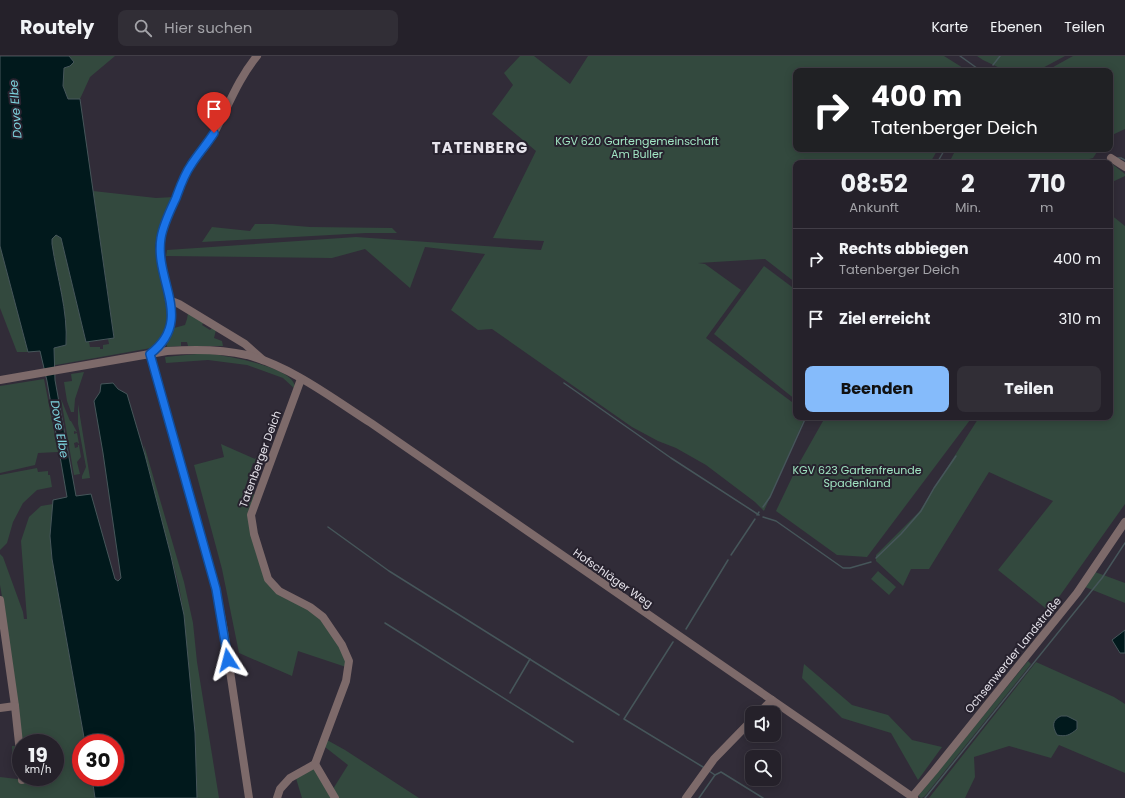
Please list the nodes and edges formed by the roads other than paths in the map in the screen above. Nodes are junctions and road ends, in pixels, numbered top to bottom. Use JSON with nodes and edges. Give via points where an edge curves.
{"nodes":[{"id":1,"x":257,"y":56,"type":"edge"},
{"id":2,"x":1111,"y":158,"type":"dead end"},
{"id":3,"x":1125,"y":167,"type":"edge"},
{"id":4,"x":169,"y":300,"type":"junction"},
{"id":5,"x":150,"y":354,"type":"junction"},
{"id":6,"x":265,"y":362,"type":"junction"},
{"id":7,"x":301,"y":379,"type":"junction"},
{"id":8,"x":0,"y":380,"type":"edge"},
{"id":9,"x":1125,"y":522,"type":"edge"},
{"id":10,"x":0,"y":600,"type":"edge"},
{"id":11,"x":772,"y":700,"type":"junction"},
{"id":12,"x":15,"y":706,"type":"junction"},
{"id":13,"x":766,"y":706,"type":"edge"},
{"id":14,"x":0,"y":708,"type":"edge"},
{"id":15,"x":745,"y":727,"type":"edge"},
{"id":16,"x":18,"y":734,"type":"edge"},
{"id":17,"x":315,"y":764,"type":"junction"},
{"id":18,"x":913,"y":797,"type":"edge"},
{"id":19,"x":249,"y":798,"type":"edge"},
{"id":20,"x":277,"y":798,"type":"edge"},
{"id":21,"x":335,"y":798,"type":"edge"},
{"id":22,"x":686,"y":798,"type":"edge"}],
"edges":[{"from":1,"to":4,"type":"street","via":[[232,96],[214,133],[188,170],[164,227],[161,248]]},
{"from":2,"to":3,"type":"street"},
{"from":4,"to":5,"type":"street","via":[[172,317],[169,332],[161,346]]},
{"from":4,"to":6,"type":"street","via":[[245,344]]},
{"from":5,"to":6,"type":"street","via":[[209,350],[247,356]]},
{"from":5,"to":8,"type":"street"},
{"from":5,"to":19,"type":"street","via":[[216,589]]},
{"from":6,"to":7,"type":"street","name":"Hofschläger Weg"},
{"from":7,"to":11,"type":"street","name":"Hofschläger Weg","via":[[377,428]]},
{"from":7,"to":17,"type":"street","name":"Tatenberger Deich","via":[[251,515],[268,579],[279,591],[310,607],[323,618],[342,645],[349,661],[346,681]]},
{"from":9,"to":18,"type":"street","name":"Ochsenwerder Landstraße","via":[[1077,593]]},
{"from":10,"to":12,"type":"street"},
{"from":11,"to":13,"type":"street"},
{"from":11,"to":18,"type":"street","name":"Hofschläger Weg"},
{"from":12,"to":14,"type":"street"},
{"from":12,"to":16,"type":"street"},
{"from":15,"to":22,"type":"street","via":[[714,759]]},
{"from":17,"to":20,"type":"street","via":[[290,778],[280,789]]},
{"from":17,"to":21,"type":"street"}]}
